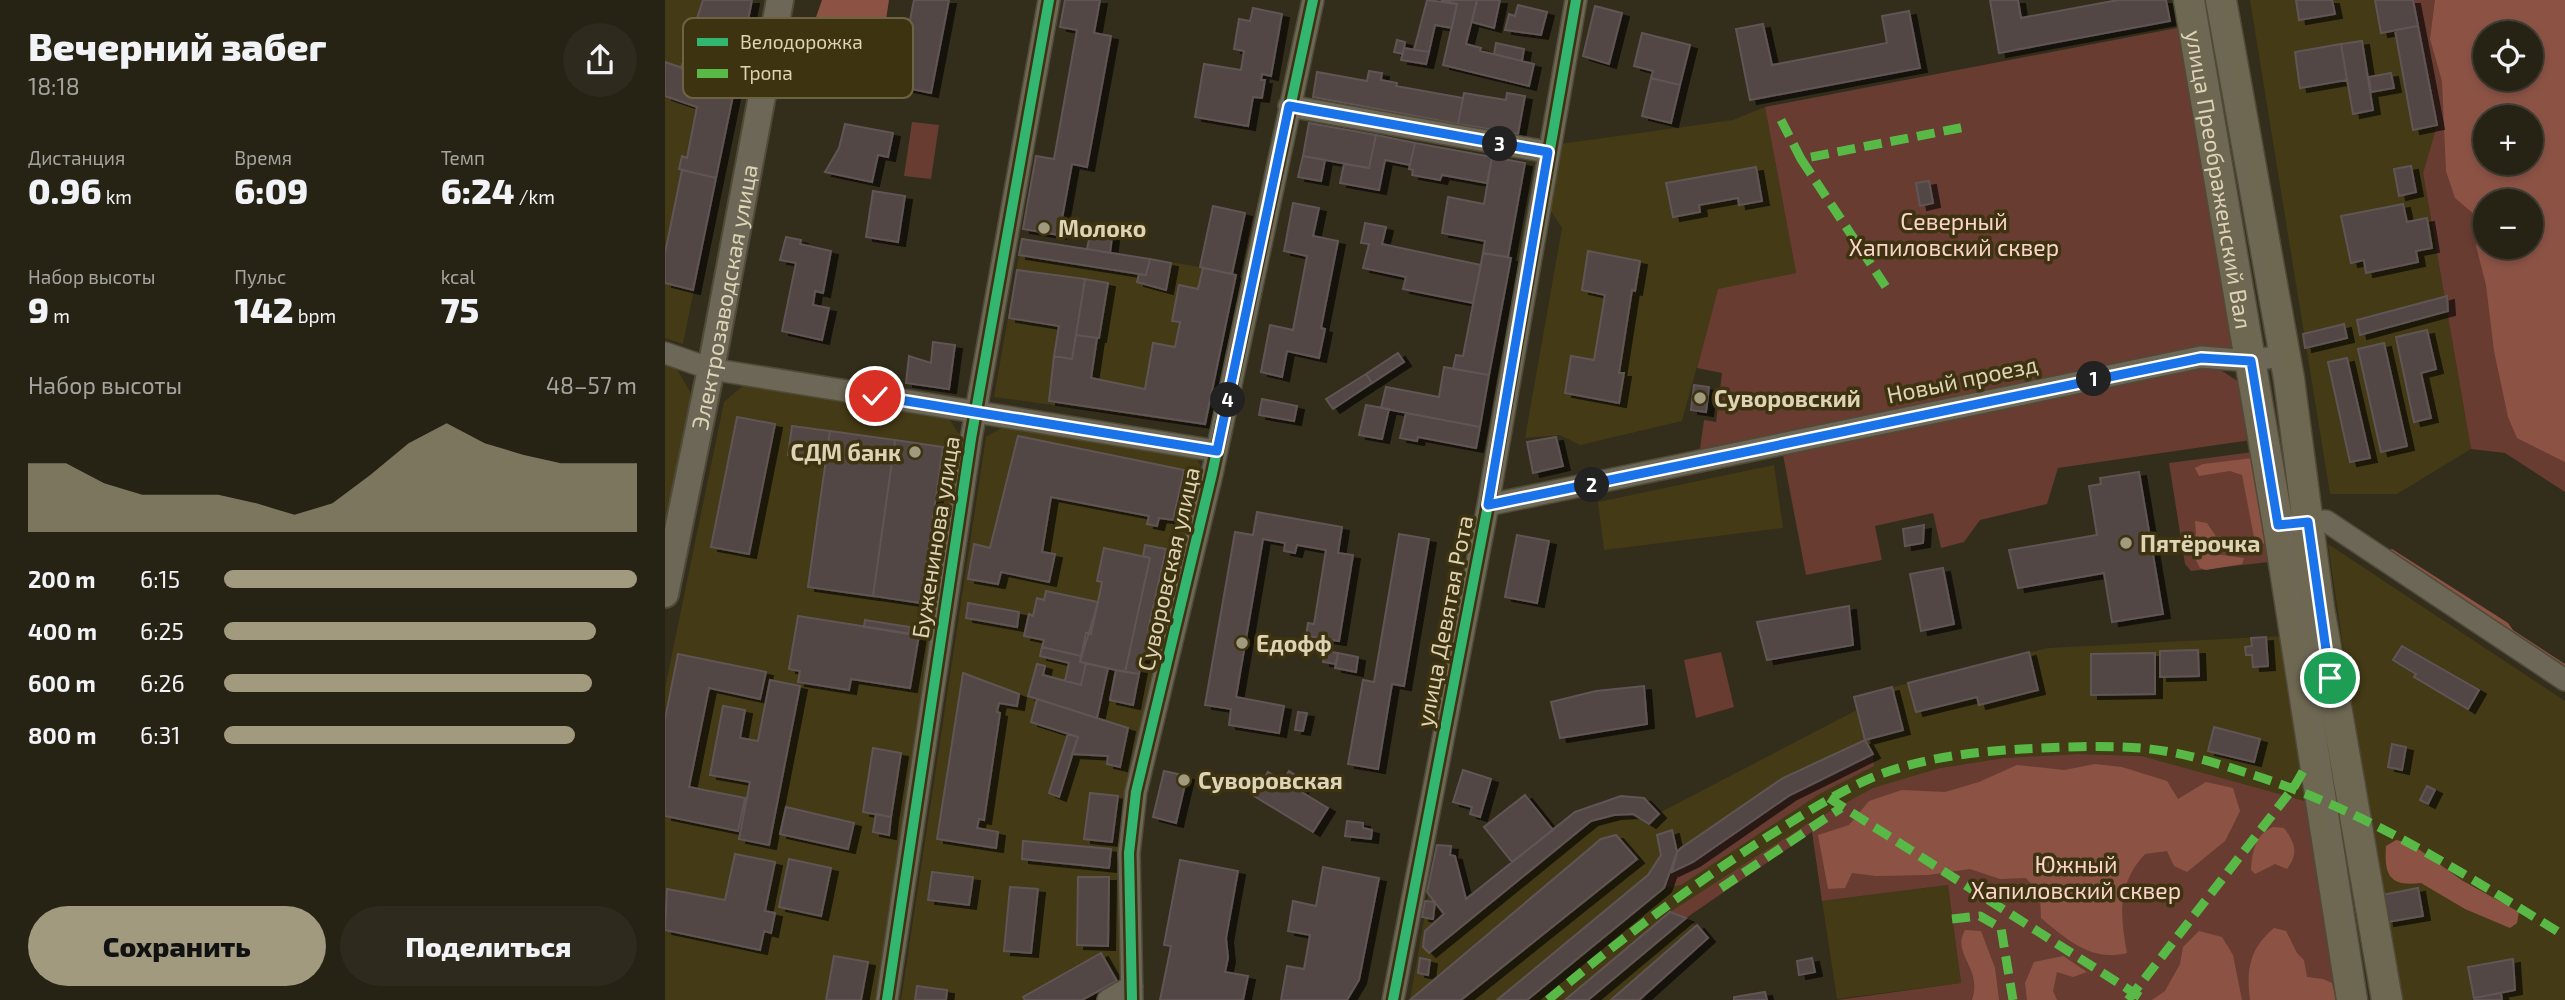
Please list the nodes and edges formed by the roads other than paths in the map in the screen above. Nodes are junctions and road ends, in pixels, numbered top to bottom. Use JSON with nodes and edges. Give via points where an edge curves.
{"nodes":[{"id":1,"x":779,"y":0,"type":"edge"},
{"id":2,"x":1049,"y":0,"type":"edge"},
{"id":3,"x":1313,"y":0,"type":"edge"},
{"id":4,"x":1577,"y":0,"type":"edge"},
{"id":5,"x":2189,"y":0,"type":"edge"},
{"id":6,"x":2221,"y":0,"type":"edge"},
{"id":7,"x":776,"y":18,"type":"edge"},
{"id":8,"x":761,"y":98,"type":"edge"},
{"id":9,"x":1289,"y":106,"type":"junction"},
{"id":10,"x":1548,"y":152,"type":"junction"},
{"id":11,"x":665,"y":353,"type":"edge"},
{"id":12,"x":2284,"y":355,"type":"junction"},
{"id":13,"x":2251,"y":361,"type":"junction"},
{"id":14,"x":711,"y":369,"type":"junction"},
{"id":15,"x":976,"y":413,"type":"junction"},
{"id":16,"x":1217,"y":451,"type":"junction"},
{"id":17,"x":1488,"y":505,"type":"junction"},
{"id":18,"x":2308,"y":522,"type":"junction"},
{"id":19,"x":2278,"y":525,"type":"junction"},
{"id":20,"x":665,"y":594,"type":"edge"},
{"id":21,"x":2565,"y":680,"type":"edge"},
{"id":22,"x":1132,"y":993,"type":"edge"},
{"id":23,"x":887,"y":1000,"type":"edge"},
{"id":24,"x":1108,"y":1000,"type":"edge"},
{"id":25,"x":1393,"y":1000,"type":"edge"},
{"id":26,"x":2352,"y":1000,"type":"edge"},
{"id":27,"x":2388,"y":1000,"type":"edge"}],
"edges":[{"from":1,"to":7,"type":"street","name":"Электрозаводская улица"},
{"from":2,"to":15,"type":"street","name":"Буженинова улица"},
{"from":3,"to":9,"type":"street","name":"Суворовская улица"},
{"from":4,"to":10,"type":"street","name":"улица Девятая Рота"},
{"from":5,"to":13,"type":"main road","name":"улица Преображенский Вал"},
{"from":6,"to":12,"type":"main road","name":"улица Преображенский Вал"},
{"from":8,"to":14,"type":"street","name":"Электрозаводская улица"},
{"from":9,"to":10,"type":"street"},
{"from":9,"to":16,"type":"street","name":"Суворовская улица"},
{"from":10,"to":17,"type":"street","name":"улица Девятая Рота"},
{"from":11,"to":14,"type":"street"},
{"from":12,"to":13,"type":"street","name":"Новый проезд"},
{"from":12,"to":18,"type":"main road","name":"улица Преображенский Вал"},
{"from":13,"to":17,"type":"street","name":"Новый проезд","via":[[2201,358]]},
{"from":13,"to":19,"type":"main road","name":"улица Преображенский Вал"},
{"from":14,"to":15,"type":"street"},
{"from":14,"to":20,"type":"street","name":"Электрозаводская улица"},
{"from":15,"to":16,"type":"street"},
{"from":15,"to":23,"type":"street","name":"Буженинова улица"},
{"from":16,"to":22,"type":"street","name":"Суворовская улица","via":[[1131,824]]},
{"from":17,"to":25,"type":"street","name":"улица Девятая Рота"},
{"from":18,"to":19,"type":"street"},
{"from":18,"to":21,"type":"street","via":[[2326,521]]},
{"from":18,"to":27,"type":"main road","name":"улица Преображенский Вал","via":[[2330,678]]},
{"from":19,"to":26,"type":"main road","name":"улица Преображенский Вал"},
{"from":22,"to":24,"type":"street"}]}
